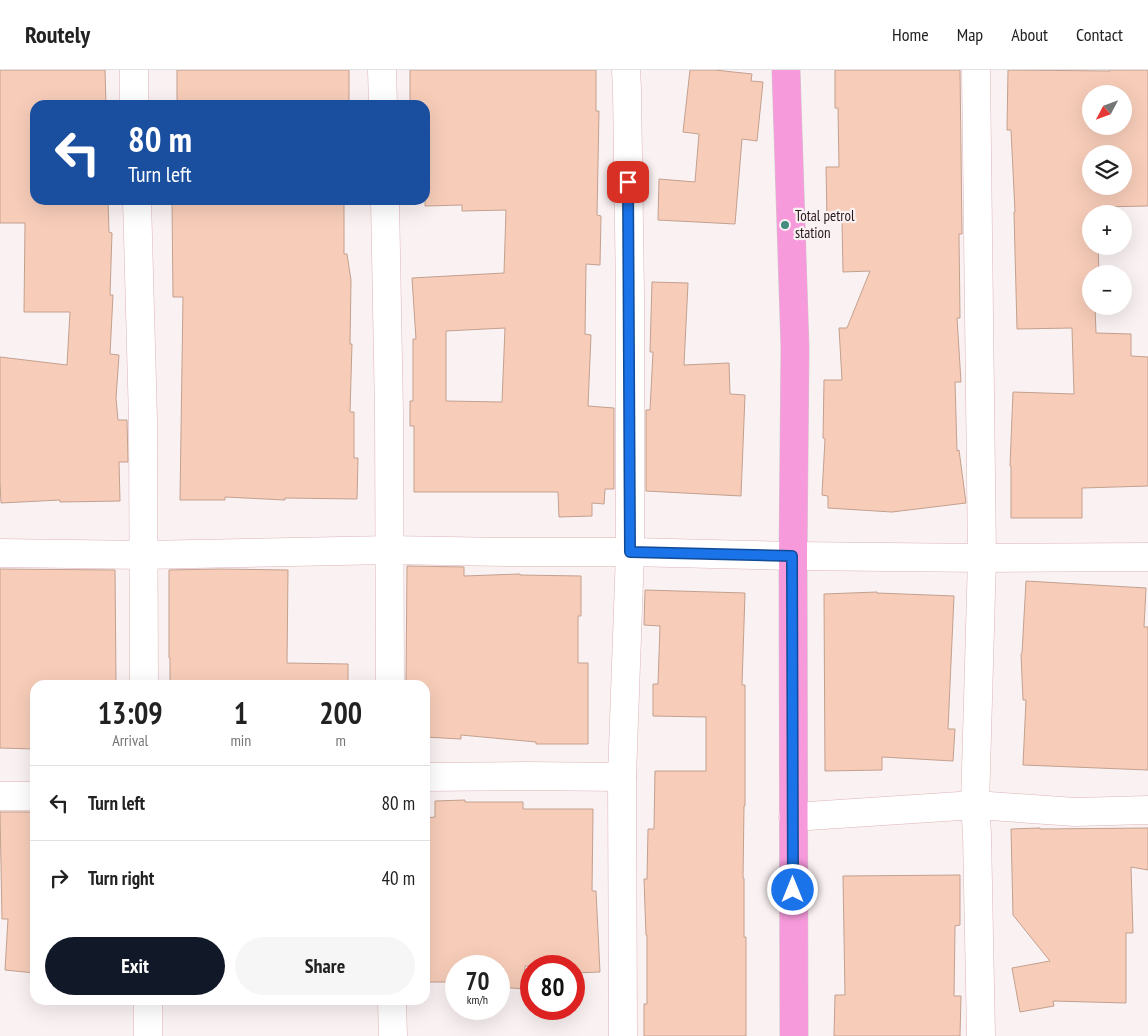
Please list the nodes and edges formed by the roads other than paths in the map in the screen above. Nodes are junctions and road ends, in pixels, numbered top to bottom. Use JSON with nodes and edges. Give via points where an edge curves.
{"nodes":[{"id":1,"x":134,"y":70,"type":"edge"},
{"id":2,"x":382,"y":70,"type":"edge"},
{"id":3,"x":626,"y":70,"type":"edge"},
{"id":4,"x":786,"y":70,"type":"edge"},
{"id":5,"x":976,"y":70,"type":"edge"},
{"id":6,"x":134,"y":100,"type":"edge"},
{"id":7,"x":383,"y":100,"type":"edge"},
{"id":8,"x":136,"y":205,"type":"edge"},
{"id":9,"x":385,"y":205,"type":"edge"},
{"id":10,"x":390,"y":550,"type":"junction"},
{"id":11,"x":630,"y":552,"type":"junction"},
{"id":12,"x":0,"y":554,"type":"edge"},
{"id":13,"x":144,"y":555,"type":"junction"},
{"id":14,"x":792,"y":556,"type":"junction"},
{"id":15,"x":1148,"y":556,"type":"edge"},
{"id":16,"x":982,"y":558,"type":"junction"},
{"id":17,"x":144,"y":680,"type":"edge"},
{"id":18,"x":390,"y":680,"type":"edge"},
{"id":19,"x":430,"y":777,"type":"edge"},
{"id":20,"x":622,"y":777,"type":"junction"},
{"id":21,"x":0,"y":796,"type":"edge"},
{"id":22,"x":30,"y":796,"type":"edge"},
{"id":23,"x":975,"y":805,"type":"junction"},
{"id":24,"x":1148,"y":810,"type":"edge"},
{"id":25,"x":793,"y":817,"type":"junction"},
{"id":26,"x":148,"y":1005,"type":"edge"},
{"id":27,"x":392,"y":1005,"type":"edge"},
{"id":28,"x":148,"y":1036,"type":"edge"},
{"id":29,"x":393,"y":1036,"type":"edge"},
{"id":30,"x":623,"y":1036,"type":"edge"},
{"id":31,"x":794,"y":1036,"type":"edge"},
{"id":32,"x":981,"y":1036,"type":"edge"}],
"edges":[{"from":1,"to":6,"type":"street"},
{"from":2,"to":7,"type":"street"},
{"from":3,"to":11,"type":"street"},
{"from":4,"to":14,"type":"highway","via":[[794,348]]},
{"from":5,"to":16,"type":"street"},
{"from":8,"to":13,"type":"street"},
{"from":9,"to":10,"type":"street"},
{"from":10,"to":11,"type":"street"},
{"from":10,"to":13,"type":"street"},
{"from":10,"to":18,"type":"street"},
{"from":11,"to":14,"type":"street"},
{"from":11,"to":20,"type":"street"},
{"from":12,"to":13,"type":"street"},
{"from":13,"to":17,"type":"street"},
{"from":14,"to":16,"type":"street"},
{"from":14,"to":25,"type":"highway"},
{"from":15,"to":16,"type":"street"},
{"from":16,"to":23,"type":"street"},
{"from":19,"to":20,"type":"street"},
{"from":20,"to":30,"type":"street"},
{"from":21,"to":22,"type":"street"},
{"from":23,"to":24,"type":"street","via":[[1075,812]]},
{"from":23,"to":25,"type":"street"},
{"from":23,"to":32,"type":"street"},
{"from":25,"to":31,"type":"highway"},
{"from":26,"to":28,"type":"street"},
{"from":27,"to":29,"type":"street"}]}
